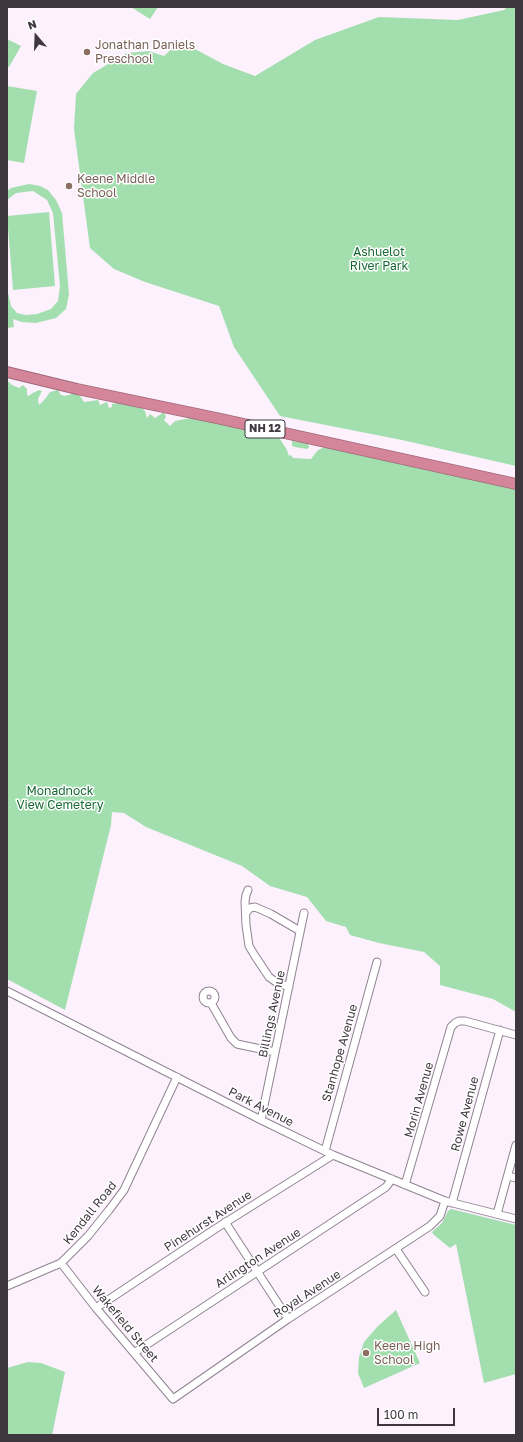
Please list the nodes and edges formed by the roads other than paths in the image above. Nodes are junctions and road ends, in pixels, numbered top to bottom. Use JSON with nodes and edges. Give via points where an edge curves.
{"nodes":[{"id":1,"x":9,"y":372,"type":"edge"},
{"id":2,"x":516,"y":484,"type":"edge"},
{"id":3,"x":248,"y":890,"type":"dead end"},
{"id":4,"x":246,"y":913,"type":"junction"},
{"id":5,"x":304,"y":913,"type":"dead end"},
{"id":6,"x":300,"y":931,"type":"junction"},
{"id":7,"x":377,"y":962,"type":"dead end"},
{"id":8,"x":289,"y":987,"type":"junction"},
{"id":9,"x":7,"y":990,"type":"edge"},
{"id":10,"x":211,"y":1003,"type":"dead end"},
{"id":11,"x":500,"y":1030,"type":"junction"},
{"id":12,"x":516,"y":1035,"type":"edge"},
{"id":13,"x":275,"y":1052,"type":"junction"},
{"id":14,"x":177,"y":1077,"type":"junction"},
{"id":15,"x":261,"y":1120,"type":"junction"},
{"id":16,"x":516,"y":1145,"type":"edge"},
{"id":17,"x":325,"y":1151,"type":"junction"},
{"id":18,"x":333,"y":1155,"type":"junction"},
{"id":19,"x":508,"y":1176,"type":"junction"},
{"id":20,"x":516,"y":1178,"type":"edge"},
{"id":21,"x":392,"y":1179,"type":"junction"},
{"id":22,"x":405,"y":1185,"type":"junction"},
{"id":23,"x":448,"y":1202,"type":"junction"},
{"id":24,"x":497,"y":1214,"type":"junction"},
{"id":25,"x":516,"y":1219,"type":"edge"},
{"id":26,"x":225,"y":1222,"type":"junction"},
{"id":27,"x":396,"y":1249,"type":"junction"},
{"id":28,"x":61,"y":1263,"type":"junction"},
{"id":29,"x":256,"y":1272,"type":"junction"},
{"id":30,"x":7,"y":1286,"type":"edge"},
{"id":31,"x":425,"y":1292,"type":"dead end"},
{"id":32,"x":96,"y":1308,"type":"junction"},
{"id":33,"x":288,"y":1319,"type":"junction"},
{"id":34,"x":134,"y":1353,"type":"junction"},
{"id":35,"x":173,"y":1399,"type":"joint"}],
"edges":[{"from":1,"to":2,"type":"highway","number":"NH 12","via":[[76,389]]},
{"from":3,"to":4,"type":"street"},
{"from":4,"to":6,"type":"street","via":[[255,907]]},
{"from":4,"to":8,"type":"street","via":[[247,935],[255,956],[269,977]]},
{"from":5,"to":6,"type":"street","name":"Billings Avenue"},
{"from":6,"to":8,"type":"street","name":"Billings Avenue"},
{"from":7,"to":17,"type":"street","name":"Stanhope Avenue"},
{"from":8,"to":13,"type":"street","name":"Billings Avenue"},
{"from":9,"to":14,"type":"street","name":"Park Avenue"},
{"from":10,"to":13,"type":"street","via":[[237,1044]]},
{"from":11,"to":12,"type":"street"},
{"from":11,"to":22,"type":"street","name":"Morin Avenue","via":[[465,1021],[454,1023]]},
{"from":11,"to":23,"type":"street","name":"Rowe Avenue"},
{"from":13,"to":15,"type":"street","name":"Billings Avenue"},
{"from":14,"to":15,"type":"street","name":"Park Avenue"},
{"from":14,"to":28,"type":"street","name":"Kendall Road","via":[[124,1190],[88,1236]]},
{"from":15,"to":17,"type":"street","name":"Park Avenue"},
{"from":16,"to":19,"type":"street"},
{"from":17,"to":18,"type":"street","name":"Park Avenue"},
{"from":18,"to":21,"type":"street","name":"Park Avenue"},
{"from":18,"to":26,"type":"street","name":"Pinehurst Avenue"},
{"from":19,"to":20,"type":"street"},
{"from":19,"to":24,"type":"street"},
{"from":21,"to":22,"type":"street","name":"Park Avenue"},
{"from":21,"to":29,"type":"street","name":"Arlington Avenue","via":[[386,1186]]},
{"from":22,"to":23,"type":"street","name":"Park Avenue"},
{"from":23,"to":24,"type":"street","name":"Park Avenue"},
{"from":23,"to":27,"type":"street","name":"Royal Avenue","via":[[436,1222]]},
{"from":24,"to":25,"type":"street","name":"Park Avenue"},
{"from":26,"to":29,"type":"street"},
{"from":26,"to":32,"type":"street","name":"Pinehurst Avenue"},
{"from":27,"to":31,"type":"street"},
{"from":27,"to":33,"type":"street","name":"Royal Avenue"},
{"from":28,"to":30,"type":"street","name":"Kendall Road"},
{"from":28,"to":32,"type":"street","name":"Wakefield Street"},
{"from":29,"to":33,"type":"street"},
{"from":29,"to":34,"type":"street","name":"Arlington Avenue"},
{"from":32,"to":34,"type":"street","name":"Wakefield Street"},
{"from":33,"to":35,"type":"street","name":"Royal Avenue"},
{"from":34,"to":35,"type":"street","name":"Wakefield Street"}]}
